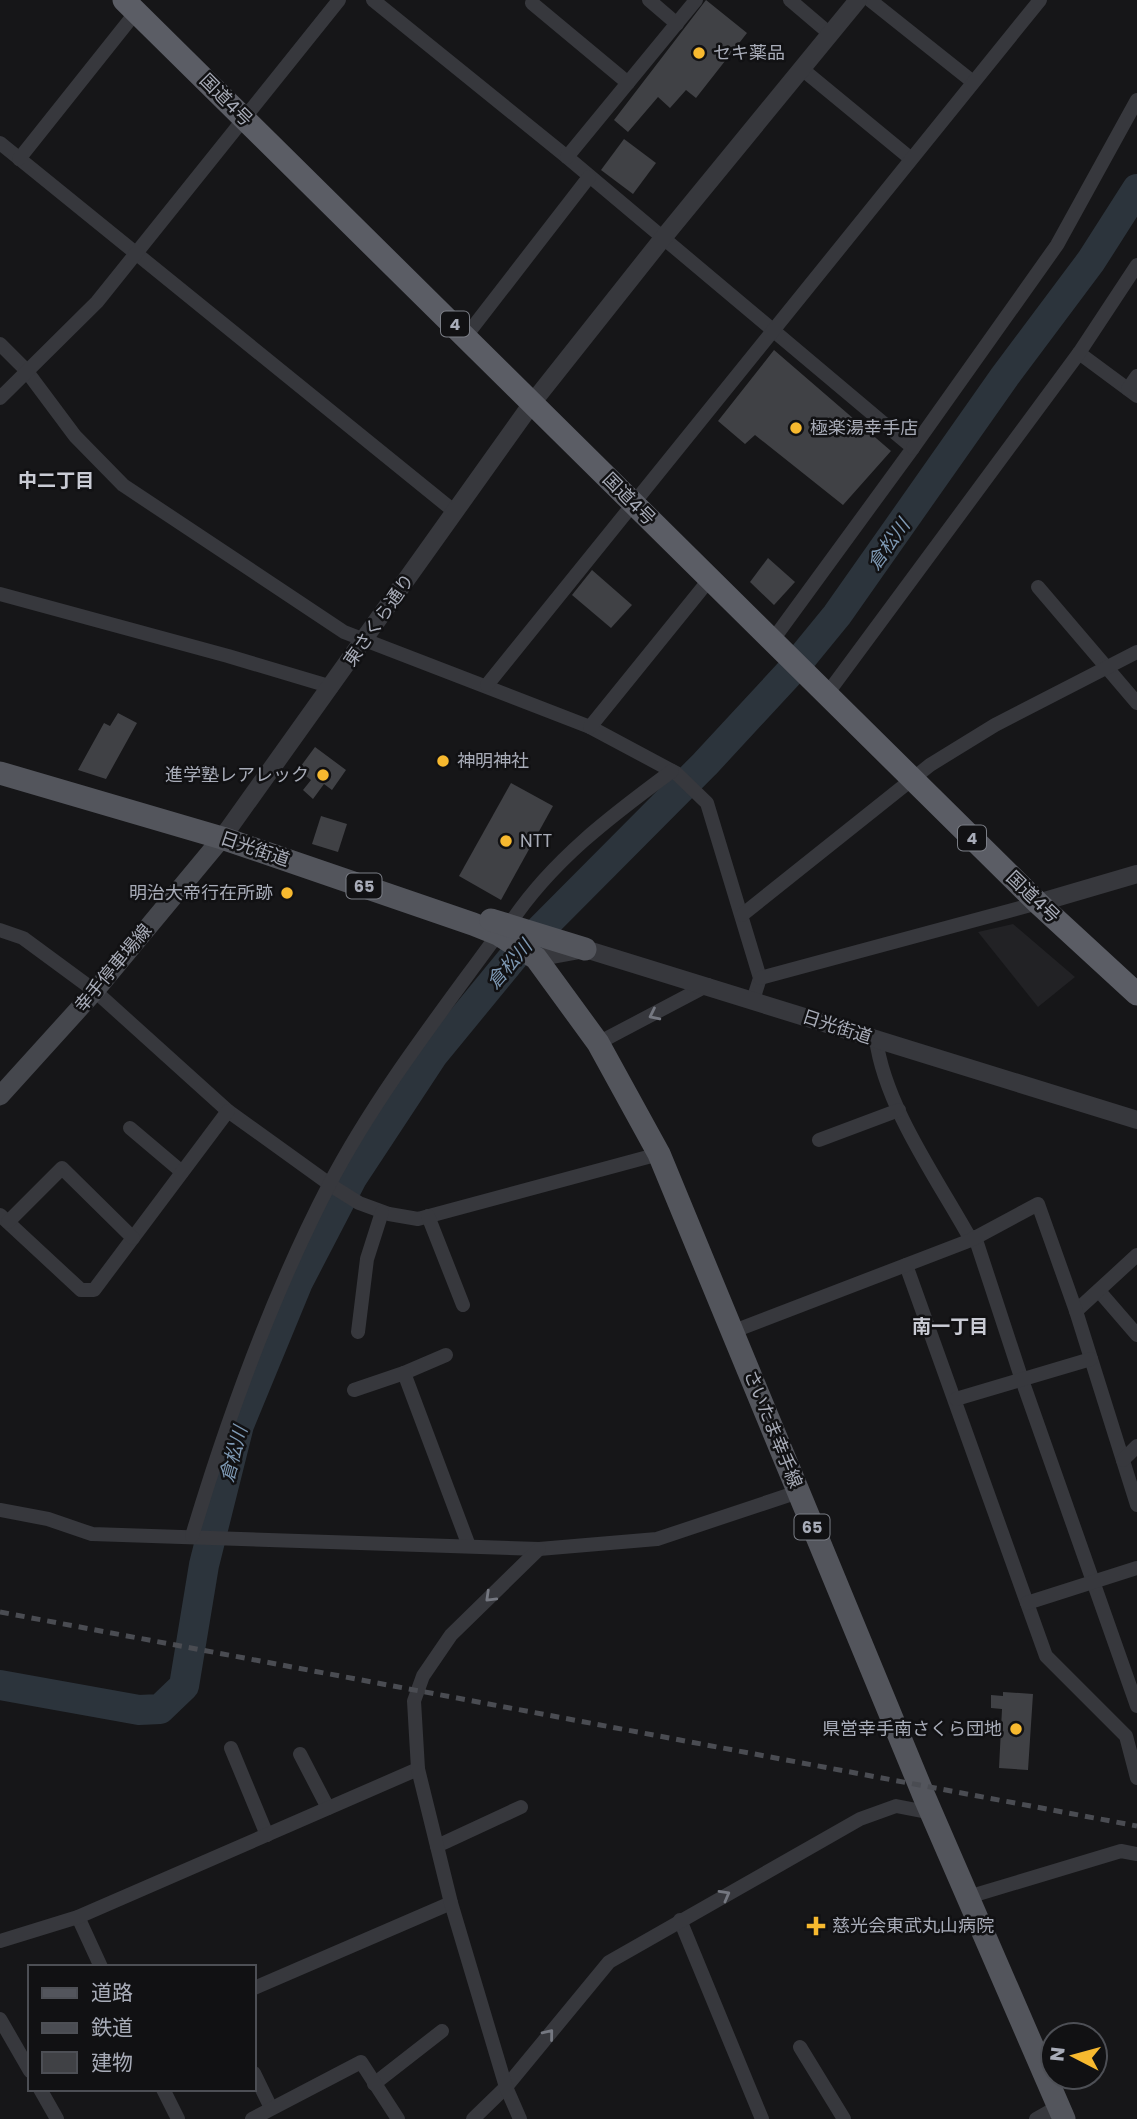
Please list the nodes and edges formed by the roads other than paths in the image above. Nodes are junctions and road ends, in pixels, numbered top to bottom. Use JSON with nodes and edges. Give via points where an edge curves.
{"nodes":[{"id":1,"x":339,"y":0,"type":"edge"},
{"id":2,"x":373,"y":0,"type":"edge"},
{"id":3,"x":649,"y":0,"type":"edge"},
{"id":4,"x":696,"y":0,"type":"edge"},
{"id":5,"x":790,"y":0,"type":"edge"},
{"id":6,"x":858,"y":0,"type":"edge"},
{"id":7,"x":870,"y":0,"type":"edge"},
{"id":8,"x":1040,"y":0,"type":"edge"},
{"id":9,"x":532,"y":3,"type":"dead end"},
{"id":10,"x":130,"y":6,"type":"edge"},
{"id":11,"x":677,"y":24,"type":"junction"},
{"id":12,"x":830,"y":34,"type":"junction"},
{"id":13,"x":802,"y":69,"type":"junction"},
{"id":14,"x":972,"y":82,"type":"junction"},
{"id":15,"x":628,"y":83,"type":"junction"},
{"id":16,"x":1137,"y":100,"type":"edge"},
{"id":17,"x":244,"y":118,"type":"junction"},
{"id":18,"x":0,"y":143,"type":"edge"},
{"id":19,"x":567,"y":158,"type":"junction"},
{"id":20,"x":910,"y":158,"type":"junction"},
{"id":21,"x":19,"y":159,"type":"junction"},
{"id":22,"x":589,"y":177,"type":"junction"},
{"id":23,"x":663,"y":238,"type":"junction"},
{"id":24,"x":135,"y":253,"type":"junction"},
{"id":25,"x":1137,"y":265,"type":"edge"},
{"id":26,"x":774,"y":331,"type":"junction"},
{"id":27,"x":466,"y":335,"type":"junction"},
{"id":28,"x":0,"y":344,"type":"edge"},
{"id":29,"x":1079,"y":353,"type":"junction"},
{"id":30,"x":25,"y":369,"type":"junction"},
{"id":31,"x":1137,"y":376,"type":"edge"},
{"id":32,"x":1132,"y":392,"type":"edge"},
{"id":33,"x":0,"y":398,"type":"edge"},
{"id":34,"x":533,"y":402,"type":"junction"},
{"id":35,"x":913,"y":448,"type":"junction"},
{"id":36,"x":632,"y":502,"type":"junction"},
{"id":37,"x":455,"y":512,"type":"junction"},
{"id":38,"x":709,"y":580,"type":"junction"},
{"id":39,"x":1038,"y":587,"type":"dead end"},
{"id":40,"x":0,"y":594,"type":"edge"},
{"id":41,"x":365,"y":641,"type":"junction"},
{"id":42,"x":778,"y":646,"type":"junction"},
{"id":43,"x":1137,"y":652,"type":"edge"},
{"id":44,"x":1110,"y":668,"type":"junction"},
{"id":45,"x":487,"y":685,"type":"junction"},
{"id":46,"x":332,"y":687,"type":"junction"},
{"id":47,"x":827,"y":694,"type":"junction"},
{"id":48,"x":1137,"y":703,"type":"edge"},
{"id":49,"x":590,"y":727,"type":"junction"},
{"id":50,"x":674,"y":772,"type":"junction"},
{"id":51,"x":0,"y":773,"type":"edge"},
{"id":52,"x":911,"y":778,"type":"junction"},
{"id":53,"x":222,"y":838,"type":"junction"},
{"id":54,"x":1137,"y":874,"type":"edge"},
{"id":55,"x":1038,"y":903,"type":"junction"},
{"id":56,"x":742,"y":915,"type":"junction"},
{"id":57,"x":0,"y":930,"type":"edge"},
{"id":58,"x":506,"y":931,"type":"junction"},
{"id":59,"x":536,"y":949,"type":"junction"},
{"id":60,"x":585,"y":949,"type":"joint"},
{"id":61,"x":760,"y":978,"type":"junction"},
{"id":62,"x":708,"y":985,"type":"junction"},
{"id":63,"x":94,"y":991,"type":"junction"},
{"id":64,"x":1137,"y":994,"type":"edge"},
{"id":65,"x":753,"y":1000,"type":"junction"},
{"id":66,"x":876,"y":1039,"type":"junction"},
{"id":67,"x":598,"y":1043,"type":"junction"},
{"id":68,"x":0,"y":1096,"type":"edge"},
{"id":69,"x":899,"y":1110,"type":"junction"},
{"id":70,"x":228,"y":1111,"type":"junction"},
{"id":71,"x":1137,"y":1120,"type":"edge"},
{"id":72,"x":130,"y":1128,"type":"dead end"},
{"id":73,"x":819,"y":1140,"type":"dead end"},
{"id":74,"x":659,"y":1154,"type":"junction"},
{"id":75,"x":182,"y":1172,"type":"junction"},
{"id":76,"x":332,"y":1186,"type":"junction"},
{"id":77,"x":382,"y":1212,"type":"junction"},
{"id":78,"x":429,"y":1216,"type":"junction"},
{"id":79,"x":4,"y":1219,"type":"edge"},
{"id":80,"x":133,"y":1238,"type":"junction"},
{"id":81,"x":973,"y":1238,"type":"junction"},
{"id":82,"x":1137,"y":1255,"type":"edge"},
{"id":83,"x":906,"y":1265,"type":"junction"},
{"id":84,"x":1099,"y":1290,"type":"junction"},
{"id":85,"x":463,"y":1305,"type":"dead end"},
{"id":86,"x":1076,"y":1311,"type":"junction"},
{"id":87,"x":734,"y":1331,"type":"junction"},
{"id":88,"x":358,"y":1332,"type":"dead end"},
{"id":89,"x":1137,"y":1335,"type":"edge"},
{"id":90,"x":446,"y":1355,"type":"dead end"},
{"id":91,"x":1091,"y":1359,"type":"junction"},
{"id":92,"x":404,"y":1373,"type":"junction"},
{"id":93,"x":1022,"y":1380,"type":"junction"},
{"id":94,"x":354,"y":1390,"type":"dead end"},
{"id":95,"x":956,"y":1399,"type":"junction"},
{"id":96,"x":1137,"y":1446,"type":"edge"},
{"id":97,"x":1123,"y":1460,"type":"junction"},
{"id":98,"x":798,"y":1492,"type":"junction"},
{"id":99,"x":1137,"y":1505,"type":"edge"},
{"id":100,"x":0,"y":1510,"type":"edge"},
{"id":101,"x":194,"y":1536,"type":"junction"},
{"id":102,"x":468,"y":1546,"type":"junction"},
{"id":103,"x":539,"y":1549,"type":"junction"},
{"id":104,"x":1137,"y":1568,"type":"edge"},
{"id":105,"x":1092,"y":1582,"type":"junction"},
{"id":106,"x":1027,"y":1603,"type":"junction"},
{"id":107,"x":1137,"y":1706,"type":"edge"},
{"id":108,"x":1131,"y":1734,"type":"edge"},
{"id":109,"x":231,"y":1748,"type":"dead end"},
{"id":110,"x":300,"y":1754,"type":"dead end"},
{"id":111,"x":418,"y":1769,"type":"junction"},
{"id":112,"x":1137,"y":1778,"type":"edge"},
{"id":113,"x":521,"y":1807,"type":"dead end"},
{"id":114,"x":328,"y":1808,"type":"junction"},
{"id":115,"x":932,"y":1814,"type":"junction"},
{"id":116,"x":267,"y":1835,"type":"junction"},
{"id":117,"x":437,"y":1846,"type":"junction"},
{"id":118,"x":1137,"y":1854,"type":"edge"},
{"id":119,"x":968,"y":1897,"type":"junction"},
{"id":120,"x":451,"y":1903,"type":"junction"},
{"id":121,"x":78,"y":1917,"type":"junction"},
{"id":122,"x":680,"y":1920,"type":"junction"},
{"id":123,"x":0,"y":1941,"type":"edge"},
{"id":124,"x":100,"y":1965,"type":"edge"},
{"id":125,"x":256,"y":1988,"type":"edge"},
{"id":126,"x":0,"y":2019,"type":"edge"},
{"id":127,"x":442,"y":2031,"type":"dead end"},
{"id":128,"x":800,"y":2047,"type":"dead end"},
{"id":129,"x":28,"y":2068,"type":"edge"},
{"id":130,"x":256,"y":2077,"type":"edge"},
{"id":131,"x":374,"y":2084,"type":"junction"},
{"id":132,"x":506,"y":2087,"type":"junction"},
{"id":133,"x":41,"y":2091,"type":"edge"},
{"id":134,"x":164,"y":2091,"type":"edge"},
{"id":135,"x":271,"y":2108,"type":"junction"},
{"id":136,"x":1061,"y":2113,"type":"edge"},
{"id":137,"x":57,"y":2119,"type":"edge"},
{"id":138,"x":178,"y":2119,"type":"edge"},
{"id":139,"x":253,"y":2119,"type":"edge"},
{"id":140,"x":398,"y":2119,"type":"edge"},
{"id":141,"x":473,"y":2119,"type":"edge"},
{"id":142,"x":520,"y":2119,"type":"edge"},
{"id":143,"x":762,"y":2119,"type":"edge"},
{"id":144,"x":844,"y":2119,"type":"edge"},
{"id":145,"x":1036,"y":2119,"type":"edge"}],
"edges":[{"from":1,"to":17,"type":"street"},
{"from":2,"to":19,"type":"street"},
{"from":3,"to":11,"type":"street"},
{"from":4,"to":11,"type":"street"},
{"from":5,"to":12,"type":"street"},
{"from":6,"to":12,"type":"street","name":"東さくら通り"},
{"from":7,"to":14,"type":"street"},
{"from":8,"to":14,"type":"street"},
{"from":9,"to":15,"type":"street"},
{"from":10,"to":17,"type":"highway","name":"国道4号","number":"4"},
{"from":10,"to":21,"type":"street"},
{"from":11,"to":15,"type":"street"},
{"from":12,"to":13,"type":"street","name":"東さくら通り"},
{"from":13,"to":20,"type":"street"},
{"from":13,"to":23,"type":"street","name":"東さくら通り"},
{"from":14,"to":20,"type":"street"},
{"from":15,"to":19,"type":"street"},
{"from":16,"to":35,"type":"street","via":[[1057,245]]},
{"from":17,"to":24,"type":"street"},
{"from":17,"to":27,"type":"highway","name":"国道4号","number":"4"},
{"from":18,"to":21,"type":"street"},
{"from":19,"to":22,"type":"street"},
{"from":20,"to":26,"type":"street"},
{"from":21,"to":24,"type":"street"},
{"from":22,"to":23,"type":"street"},
{"from":22,"to":27,"type":"street"},
{"from":23,"to":26,"type":"street"},
{"from":23,"to":34,"type":"street","name":"東さくら通り"},
{"from":24,"to":30,"type":"street","via":[[97,302]]},
{"from":24,"to":37,"type":"street"},
{"from":25,"to":29,"type":"street"},
{"from":26,"to":35,"type":"street"},
{"from":26,"to":36,"type":"street"},
{"from":27,"to":34,"type":"highway","name":"国道4号","number":"4"},
{"from":28,"to":30,"type":"street"},
{"from":29,"to":32,"type":"street"},
{"from":29,"to":47,"type":"street"},
{"from":30,"to":33,"type":"street"},
{"from":30,"to":41,"type":"street","via":[[75,436],[123,485],[344,632]]},
{"from":31,"to":32,"type":"street"},
{"from":34,"to":36,"type":"highway","name":"国道4号","number":"4"},
{"from":34,"to":37,"type":"street","name":"東さくら通り"},
{"from":35,"to":42,"type":"street"},
{"from":36,"to":38,"type":"highway","name":"国道4号","number":"4"},
{"from":36,"to":45,"type":"street"},
{"from":37,"to":41,"type":"street","name":"東さくら通り"},
{"from":38,"to":42,"type":"highway","name":"国道4号","number":"4"},
{"from":38,"to":49,"type":"street"},
{"from":39,"to":44,"type":"street"},
{"from":40,"to":46,"type":"street"},
{"from":41,"to":45,"type":"street"},
{"from":41,"to":46,"type":"street","name":"東さくら通り"},
{"from":42,"to":47,"type":"highway","name":"国道4号","number":"4"},
{"from":43,"to":44,"type":"street"},
{"from":44,"to":48,"type":"street"},
{"from":44,"to":52,"type":"street","via":[[995,724]]},
{"from":45,"to":49,"type":"street"},
{"from":46,"to":53,"type":"street","name":"東さくら通り"},
{"from":47,"to":52,"type":"highway","name":"国道4号","number":"4"},
{"from":49,"to":50,"type":"street"},
{"from":50,"to":56,"type":"street","via":[[706,803]]},
{"from":50,"to":58,"type":"street","via":[[612,815],[565,857],[522,905]]},
{"from":51,"to":53,"type":"main road","name":"日光街道","number":"65"},
{"from":52,"to":55,"type":"highway","name":"国道4号","number":"4"},
{"from":52,"to":56,"type":"street"},
{"from":53,"to":58,"type":"main road","name":"日光街道","number":"65"},
{"from":53,"to":63,"type":"main road","name":"幸手停車場線"},
{"from":54,"to":55,"type":"street"},
{"from":55,"to":61,"type":"street"},
{"from":55,"to":64,"type":"highway","name":"国道4号","number":"4"},
{"from":56,"to":61,"type":"street"},
{"from":57,"to":63,"type":"street","via":[[23,938]]},
{"from":58,"to":59,"type":"main road","number":"65"},
{"from":58,"to":76,"type":"street","via":[[374,1111]]},
{"from":59,"to":60,"type":"main road"},
{"from":59,"to":67,"type":"main road","name":"さいたま幸手線","number":"65"},
{"from":60,"to":62,"type":"street","name":"日光街道"},
{"from":61,"to":65,"type":"street"},
{"from":62,"to":65,"type":"street","name":"日光街道"},
{"from":62,"to":67,"type":"street","one_way":true},
{"from":63,"to":68,"type":"main road","name":"幸手停車場線"},
{"from":63,"to":70,"type":"street"},
{"from":65,"to":66,"type":"street","name":"日光街道"},
{"from":66,"to":69,"type":"street"},
{"from":66,"to":71,"type":"street","name":"日光街道"},
{"from":67,"to":74,"type":"main road","name":"さいたま幸手線","number":"65"},
{"from":69,"to":73,"type":"street"},
{"from":69,"to":81,"type":"street"},
{"from":70,"to":75,"type":"street"},
{"from":70,"to":76,"type":"street"},
{"from":72,"to":75,"type":"street"},
{"from":74,"to":78,"type":"street"},
{"from":74,"to":87,"type":"main road","name":"さいたま幸手線","number":"65"},
{"from":75,"to":80,"type":"street"},
{"from":76,"to":77,"type":"street"},
{"from":76,"to":101,"type":"street","via":[[267,1321],[225,1426]]},
{"from":77,"to":78,"type":"street","via":[[418,1219]]},
{"from":77,"to":88,"type":"street","via":[[367,1259]]},
{"from":78,"to":85,"type":"street"},
{"from":79,"to":80,"type":"street","via":[[62,1168]]},
{"from":79,"to":80,"type":"street","via":[[81,1290],[94,1290]]},
{"from":81,"to":83,"type":"street"},
{"from":81,"to":86,"type":"street","via":[[1038,1204]]},
{"from":81,"to":93,"type":"street"},
{"from":82,"to":84,"type":"street"},
{"from":83,"to":87,"type":"street"},
{"from":83,"to":95,"type":"street"},
{"from":84,"to":86,"type":"street"},
{"from":84,"to":89,"type":"street"},
{"from":86,"to":91,"type":"street"},
{"from":87,"to":98,"type":"main road","name":"さいたま幸手線","number":"65"},
{"from":90,"to":92,"type":"street"},
{"from":91,"to":93,"type":"street"},
{"from":91,"to":97,"type":"street"},
{"from":92,"to":94,"type":"street"},
{"from":92,"to":102,"type":"street"},
{"from":93,"to":95,"type":"street"},
{"from":93,"to":105,"type":"street"},
{"from":95,"to":106,"type":"street"},
{"from":96,"to":97,"type":"street"},
{"from":97,"to":99,"type":"street"},
{"from":98,"to":103,"type":"street","via":[[657,1539]]},
{"from":98,"to":115,"type":"main road","name":"さいたま幸手線","number":"65"},
{"from":100,"to":101,"type":"street","via":[[92,1534]]},
{"from":101,"to":102,"type":"street"},
{"from":102,"to":103,"type":"street"},
{"from":103,"to":111,"type":"street","one_way":true,"via":[[451,1635],[424,1676],[414,1701]]},
{"from":104,"to":105,"type":"street"},
{"from":105,"to":106,"type":"street"},
{"from":105,"to":107,"type":"street"},
{"from":106,"to":108,"type":"street","via":[[1046,1656]]},
{"from":108,"to":112,"type":"street"},
{"from":109,"to":116,"type":"street"},
{"from":110,"to":114,"type":"street"},
{"from":111,"to":114,"type":"street"},
{"from":111,"to":117,"type":"street"},
{"from":113,"to":117,"type":"street"},
{"from":114,"to":116,"type":"street"},
{"from":115,"to":119,"type":"main road","name":"さいたま幸手線","number":"65"},
{"from":122,"to":115,"type":"street","one_way":true,"via":[[860,1819],[896,1806]]},
{"from":116,"to":121,"type":"street"},
{"from":117,"to":120,"type":"street"},
{"from":118,"to":119,"type":"street","via":[[1121,1850]]},
{"from":119,"to":136,"type":"main road","name":"さいたま幸手線","number":"65"},
{"from":120,"to":125,"type":"street"},
{"from":120,"to":132,"type":"street"},
{"from":121,"to":123,"type":"street"},
{"from":121,"to":124,"type":"street"},
{"from":132,"to":122,"type":"street","one_way":true,"via":[[610,1962]]},
{"from":122,"to":143,"type":"street"},
{"from":126,"to":129,"type":"street"},
{"from":127,"to":131,"type":"street"},
{"from":128,"to":144,"type":"street"},
{"from":130,"to":135,"type":"street"},
{"from":131,"to":135,"type":"street","via":[[361,2062]]},
{"from":131,"to":140,"type":"street"},
{"from":132,"to":141,"type":"street"},
{"from":132,"to":142,"type":"street"},
{"from":133,"to":137,"type":"street"},
{"from":134,"to":138,"type":"street"},
{"from":135,"to":139,"type":"street"},
{"from":136,"to":145,"type":"street"}]}
